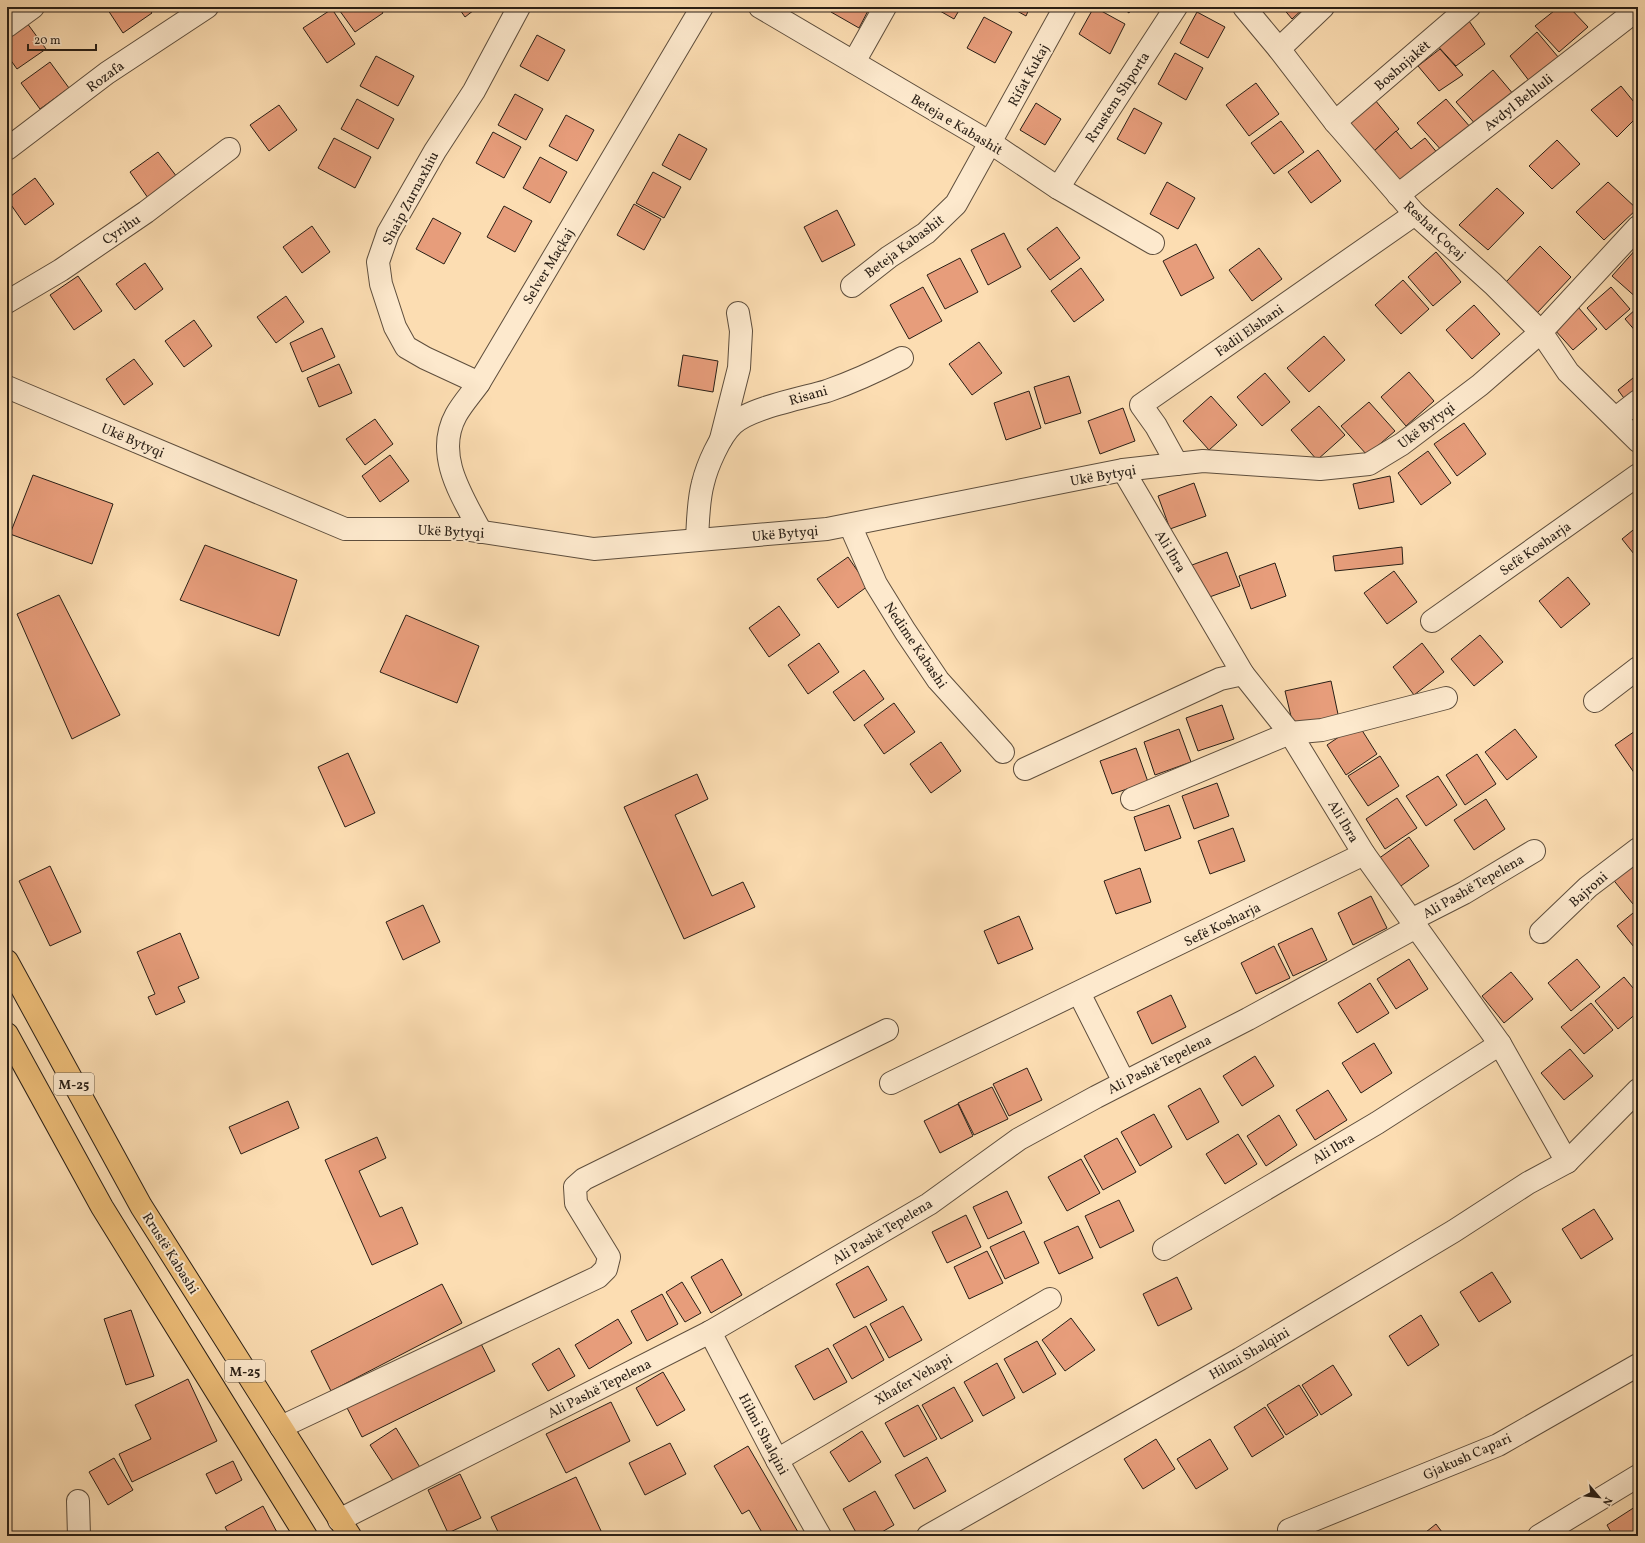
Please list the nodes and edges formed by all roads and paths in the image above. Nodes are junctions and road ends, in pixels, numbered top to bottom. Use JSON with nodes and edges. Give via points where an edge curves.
{"nodes":[{"id":1,"x":32,"y":7,"type":"edge"},
{"id":2,"x":207,"y":7,"type":"edge"},
{"id":3,"x":519,"y":7,"type":"edge"},
{"id":4,"x":702,"y":7,"type":"edge"},
{"id":5,"x":760,"y":7,"type":"edge"},
{"id":6,"x":885,"y":7,"type":"edge"},
{"id":7,"x":1066,"y":7,"type":"edge"},
{"id":8,"x":1176,"y":7,"type":"edge"},
{"id":9,"x":1244,"y":7,"type":"edge"},
{"id":10,"x":1322,"y":7,"type":"edge"},
{"id":11,"x":1469,"y":7,"type":"edge"},
{"id":12,"x":1638,"y":9,"type":"edge"},
{"id":13,"x":7,"y":26,"type":"edge"},
{"id":14,"x":1279,"y":49,"type":"junction"},
{"id":15,"x":854,"y":62,"type":"junction"},
{"id":16,"x":1335,"y":122,"type":"junction"},
{"id":17,"x":991,"y":143,"type":"junction"},
{"id":18,"x":7,"y":149,"type":"edge"},
{"id":19,"x":229,"y":149,"type":"dead end"},
{"id":20,"x":1058,"y":188,"type":"junction"},
{"id":21,"x":1398,"y":195,"type":"junction"},
{"id":22,"x":1414,"y":214,"type":"junction"},
{"id":23,"x":1638,"y":227,"type":"edge"},
{"id":24,"x":1153,"y":243,"type":"dead end"},
{"id":25,"x":852,"y":286,"type":"dead end"},
{"id":26,"x":7,"y":302,"type":"edge"},
{"id":27,"x":738,"y":313,"type":"dead end"},
{"id":28,"x":1541,"y":332,"type":"junction"},
{"id":29,"x":902,"y":358,"type":"dead end"},
{"id":30,"x":479,"y":382,"type":"junction"},
{"id":31,"x":7,"y":386,"type":"edge"},
{"id":32,"x":1638,"y":401,"type":"edge"},
{"id":33,"x":1616,"y":418,"type":"junction"},
{"id":34,"x":720,"y":440,"type":"junction"},
{"id":35,"x":1638,"y":441,"type":"edge"},
{"id":36,"x":1177,"y":464,"type":"junction"},
{"id":37,"x":1123,"y":470,"type":"junction"},
{"id":38,"x":1638,"y":475,"type":"edge"},
{"id":39,"x":850,"y":525,"type":"junction"},
{"id":40,"x":481,"y":532,"type":"junction"},
{"id":41,"x":697,"y":540,"type":"junction"},
{"id":42,"x":1432,"y":621,"type":"dead end"},
{"id":43,"x":1638,"y":668,"type":"edge"},
{"id":44,"x":1243,"y":674,"type":"junction"},
{"id":45,"x":1446,"y":698,"type":"dead end"},
{"id":46,"x":1594,"y":701,"type":"dead end"},
{"id":47,"x":1290,"y":732,"type":"junction"},
{"id":48,"x":1003,"y":752,"type":"dead end"},
{"id":49,"x":1025,"y":769,"type":"dead end"},
{"id":50,"x":1132,"y":799,"type":"dead end"},
{"id":51,"x":1638,"y":849,"type":"edge"},
{"id":52,"x":1534,"y":851,"type":"dead end"},
{"id":53,"x":1364,"y":854,"type":"junction"},
{"id":54,"x":1413,"y":924,"type":"junction"},
{"id":55,"x":1541,"y":932,"type":"dead end"},
{"id":56,"x":7,"y":961,"type":"edge"},
{"id":57,"x":1079,"y":993,"type":"junction"},
{"id":58,"x":887,"y":1030,"type":"dead end"},
{"id":59,"x":7,"y":1034,"type":"edge"},
{"id":60,"x":1500,"y":1044,"type":"junction"},
{"id":61,"x":1124,"y":1082,"type":"junction"},
{"id":62,"x":891,"y":1083,"type":"dead end"},
{"id":63,"x":1638,"y":1090,"type":"edge"},
{"id":64,"x":1567,"y":1162,"type":"junction"},
{"id":65,"x":1164,"y":1249,"type":"dead end"},
{"id":66,"x":1050,"y":1299,"type":"dead end"},
{"id":67,"x":710,"y":1332,"type":"junction"},
{"id":68,"x":1638,"y":1365,"type":"edge"},
{"id":69,"x":281,"y":1427,"type":"junction"},
{"id":70,"x":777,"y":1460,"type":"junction"},
{"id":71,"x":1638,"y":1476,"type":"edge"},
{"id":72,"x":78,"y":1501,"type":"dead end"},
{"id":73,"x":344,"y":1528,"type":"edge"},
{"id":74,"x":1289,"y":1530,"type":"dead end"},
{"id":75,"x":79,"y":1536,"type":"edge"},
{"id":76,"x":306,"y":1536,"type":"edge"},
{"id":77,"x":820,"y":1536,"type":"edge"},
{"id":78,"x":928,"y":1536,"type":"edge"},
{"id":79,"x":1539,"y":1536,"type":"edge"}],
"edges":[{"from":1,"to":13,"type":"street"},
{"from":2,"to":18,"type":"street","name":"Rozafa","via":[[107,73]]},
{"from":3,"to":30,"type":"street","name":"Shaip Zurnaxhiu","via":[[474,91],[435,151],[388,233],[378,262],[381,284],[395,327],[406,347],[430,361]]},
{"from":4,"to":30,"type":"street","name":"Selver Maçkaj"},
{"from":5,"to":15,"type":"street","name":"Beteja e Kabashit"},
{"from":6,"to":15,"type":"street"},
{"from":7,"to":17,"type":"street","name":"Rifat Kukaj"},
{"from":8,"to":20,"type":"street","name":"Rrustem Shporta"},
{"from":9,"to":14,"type":"street","name":"Reshat Çoçaj"},
{"from":10,"to":14,"type":"street"},
{"from":11,"to":16,"type":"street","name":"Boshnjakët"},
{"from":12,"to":21,"type":"street","name":"Avdyl Behluli"},
{"from":14,"to":16,"type":"street","name":"Reshat Çoçaj"},
{"from":15,"to":17,"type":"street","name":"Beteja e Kabashit"},
{"from":16,"to":21,"type":"street","name":"Reshat Çoçaj"},
{"from":17,"to":20,"type":"street","name":"Beteja e Kabashit"},
{"from":17,"to":25,"type":"street","name":"Beteja Kabashit","via":[[956,204],[926,233],[889,257]]},
{"from":19,"to":26,"type":"street","name":"Cyrihu","via":[[146,212],[61,270]]},
{"from":20,"to":24,"type":"street","name":"Beteja e Kabashit"},
{"from":21,"to":22,"type":"street","name":"Reshat Çoçaj"},
{"from":22,"to":28,"type":"street","name":"Reshat Çoçaj","via":[[1493,284]]},
{"from":22,"to":36,"type":"street","name":"Fadil Elshani","via":[[1141,405]]},
{"from":23,"to":28,"type":"street","name":"Ukë Bytyqi"},
{"from":27,"to":34,"type":"street","name":"Risani","via":[[741,331],[739,368]]},
{"from":28,"to":33,"type":"street","name":"Reshat Çoçaj","via":[[1568,372]]},
{"from":28,"to":36,"type":"street","name":"Ukë Bytyqi","via":[[1480,384],[1402,444],[1369,464],[1320,469],[1203,461]]},
{"from":29,"to":34,"type":"street","name":"Risani","via":[[860,378],[751,414],[733,424]]},
{"from":30,"to":40,"type":"street","name":"Selver Maçkaj","via":[[456,415],[449,431],[447,452],[463,498]]},
{"from":31,"to":40,"type":"street","name":"Ukë Bytyqi","via":[[345,529],[463,529]]},
{"from":32,"to":33,"type":"street"},
{"from":33,"to":35,"type":"street","name":"Reshat Çoçaj"},
{"from":34,"to":41,"type":"street","name":"Risani","via":[[703,483]]},
{"from":36,"to":37,"type":"street","name":"Ukë Bytyqi"},
{"from":37,"to":39,"type":"street","name":"Ukë Bytyqi"},
{"from":37,"to":44,"type":"street","name":"Ali Ibra"},
{"from":38,"to":42,"type":"street","name":"Sefë Kosharja"},
{"from":39,"to":41,"type":"street","name":"Ukë Bytyqi"},
{"from":39,"to":48,"type":"street","name":"Nedime Kabashi","via":[[876,584],[938,680]]},
{"from":40,"to":41,"type":"street","name":"Ukë Bytyqi","via":[[594,549]]},
{"from":43,"to":46,"type":"street"},
{"from":44,"to":47,"type":"street","name":"Ali Ibra"},
{"from":44,"to":49,"type":"street","via":[[1220,679]]},
{"from":45,"to":47,"type":"street","via":[[1322,730]]},
{"from":47,"to":50,"type":"street"},
{"from":47,"to":53,"type":"street","name":"Ali Ibra"},
{"from":51,"to":55,"type":"street","name":"Bajroni","via":[[1588,887]]},
{"from":52,"to":54,"type":"street","name":"Ali Pashë Tepelena"},
{"from":53,"to":54,"type":"street","name":"Ali Ibra"},
{"from":53,"to":57,"type":"street","name":"Sefë Kosharja"},
{"from":54,"to":60,"type":"street","name":"Ali Ibra"},
{"from":54,"to":61,"type":"street","name":"Ali Pashë Tepelena","via":[[1248,1019]]},
{"from":56,"to":69,"type":"main road","name":"Rrustë Kabashi","number":"M-25","via":[[141,1206]]},
{"from":57,"to":61,"type":"street"},
{"from":57,"to":62,"type":"street","name":"Sefë Kosharja"},
{"from":58,"to":69,"type":"street","via":[[584,1179],[575,1187],[576,1203],[608,1257],[606,1269],[598,1277]]},
{"from":59,"to":76,"type":"main road","number":"M-25","via":[[102,1207]]},
{"from":60,"to":64,"type":"street","name":"Ali Ibra"},
{"from":60,"to":65,"type":"street","name":"Ali Ibra","via":[[1376,1122]]},
{"from":61,"to":67,"type":"street","name":"Ali Pashë Tepelena","via":[[1019,1139],[929,1204]]},
{"from":63,"to":64,"type":"street","name":"Hilmi Shalqini"},
{"from":64,"to":78,"type":"street","name":"Hilmi Shalqini","via":[[1528,1183],[1454,1231],[1240,1359]]},
{"from":66,"to":70,"type":"street","name":"Xhafer Vehapi"},
{"from":67,"to":70,"type":"street","name":"Hilmi Shalqini"},
{"from":67,"to":73,"type":"street","name":"Ali Pashë Tepelena"},
{"from":68,"to":74,"type":"street","name":"Gjakush Capari","via":[[1498,1445]]},
{"from":69,"to":73,"type":"main road","name":"Rrustë Kabashi","number":"M-25"},
{"from":70,"to":77,"type":"street","name":"Hilmi Shalqini"},
{"from":71,"to":79,"type":"street"},
{"from":72,"to":75,"type":"street"}]}
